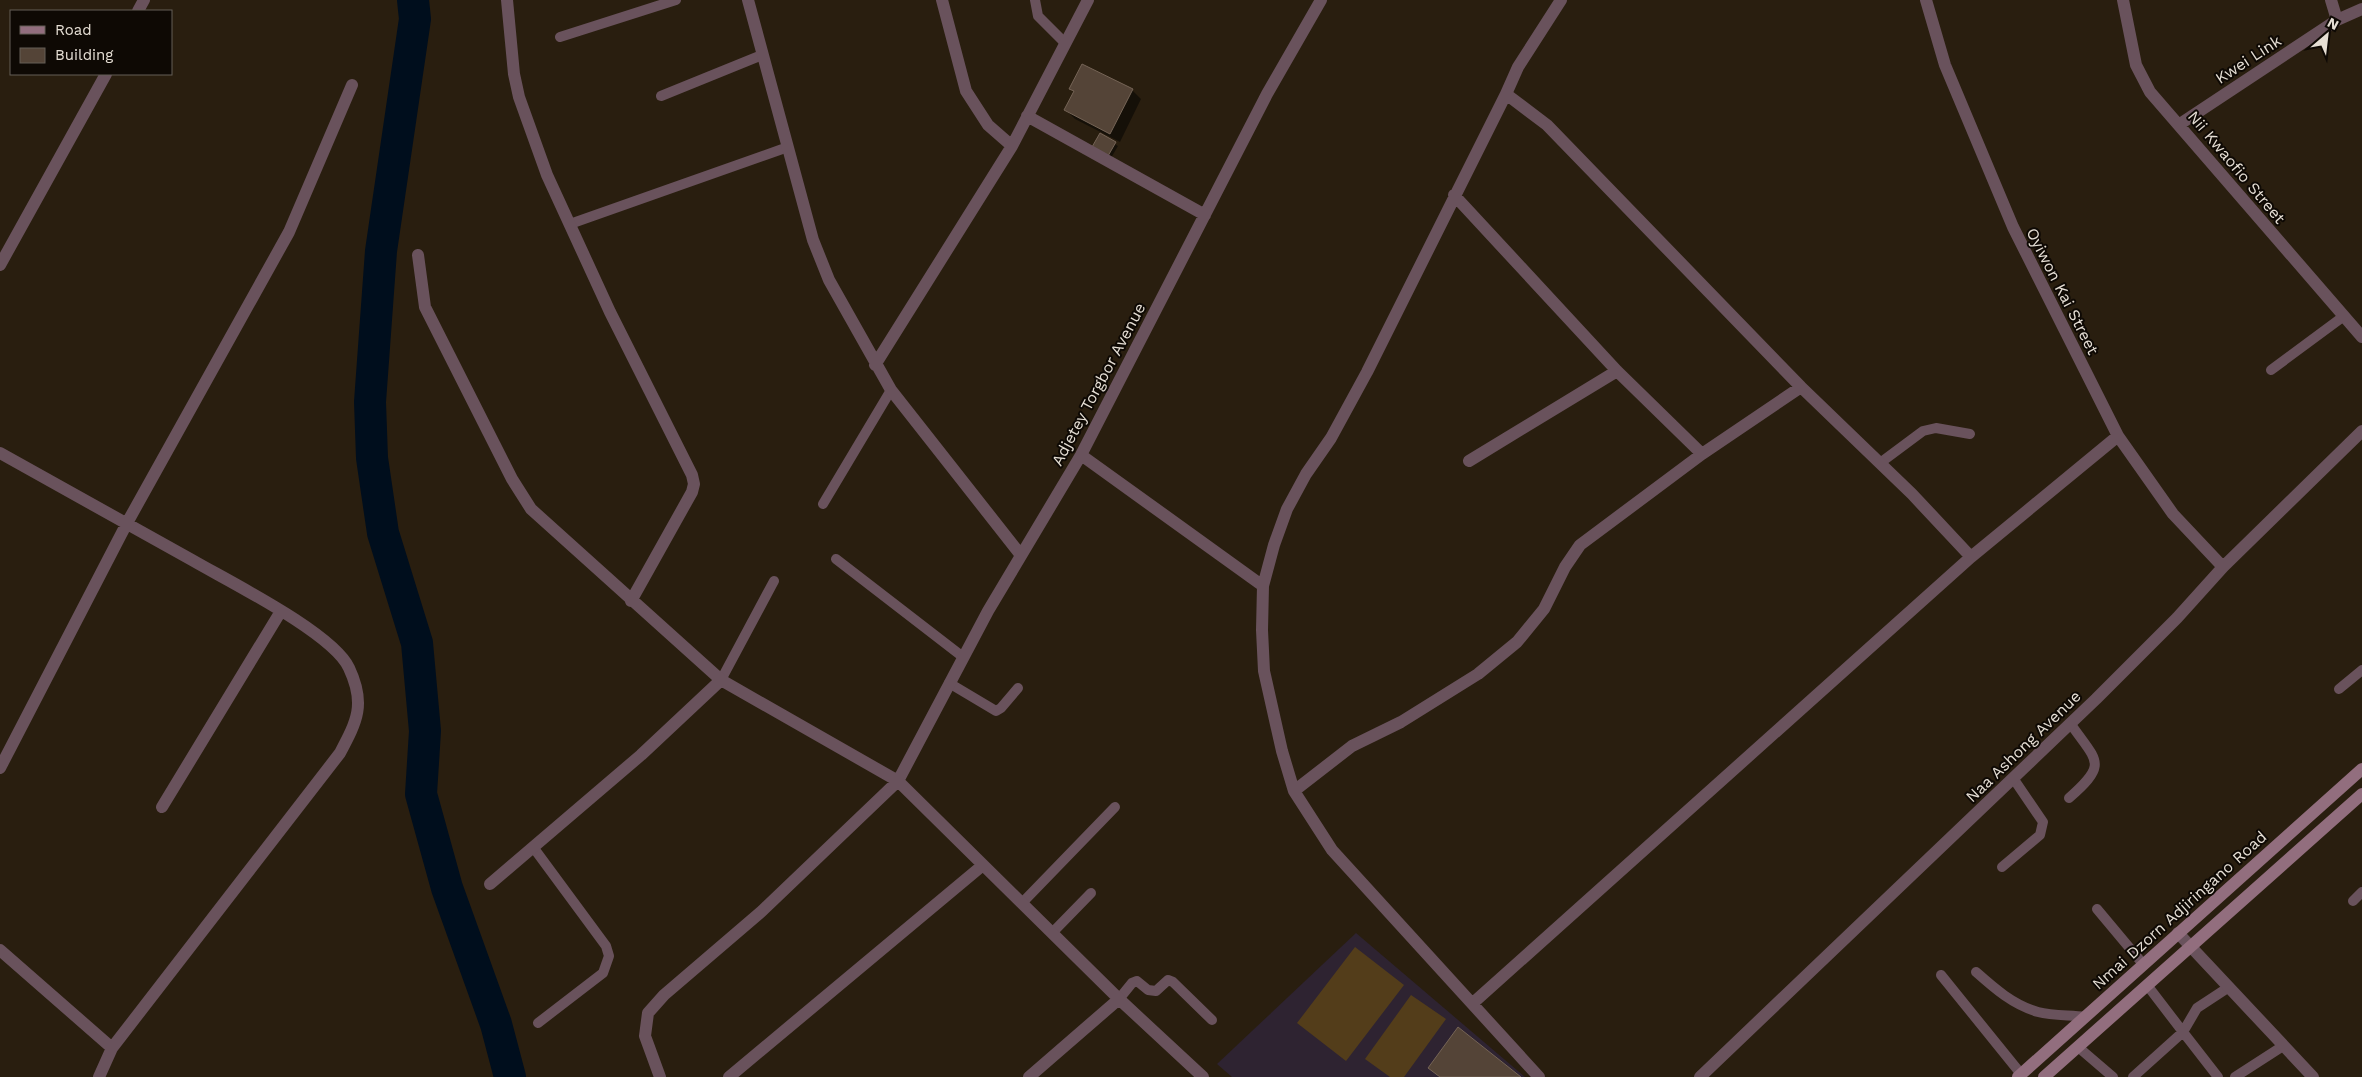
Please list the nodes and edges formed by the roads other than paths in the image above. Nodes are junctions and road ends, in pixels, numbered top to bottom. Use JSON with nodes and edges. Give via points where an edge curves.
{"nodes":[{"id":1,"x":507,"y":0,"type":"edge"},
{"id":2,"x":676,"y":0,"type":"edge"},
{"id":3,"x":748,"y":0,"type":"edge"},
{"id":4,"x":942,"y":0,"type":"edge"},
{"id":5,"x":1035,"y":0,"type":"edge"},
{"id":6,"x":1088,"y":0,"type":"edge"},
{"id":7,"x":1322,"y":0,"type":"edge"},
{"id":8,"x":1561,"y":0,"type":"edge"},
{"id":9,"x":1926,"y":0,"type":"edge"},
{"id":10,"x":2123,"y":0,"type":"edge"},
{"id":11,"x":2331,"y":0,"type":"edge"},
{"id":12,"x":2362,"y":9,"type":"edge"},
{"id":13,"x":2337,"y":20,"type":"junction"},
{"id":14,"x":560,"y":37,"type":"dead end"},
{"id":15,"x":1066,"y":43,"type":"junction"},
{"id":16,"x":762,"y":54,"type":"junction"},
{"id":17,"x":105,"y":75,"type":"edge"},
{"id":18,"x":352,"y":85,"type":"dead end"},
{"id":19,"x":1506,"y":94,"type":"junction"},
{"id":20,"x":661,"y":96,"type":"dead end"},
{"id":21,"x":1027,"y":116,"type":"junction"},
{"id":22,"x":2180,"y":124,"type":"junction"},
{"id":23,"x":1012,"y":146,"type":"junction"},
{"id":24,"x":788,"y":147,"type":"junction"},
{"id":25,"x":1454,"y":196,"type":"junction"},
{"id":26,"x":1205,"y":215,"type":"junction"},
{"id":27,"x":570,"y":224,"type":"junction"},
{"id":28,"x":418,"y":255,"type":"dead end"},
{"id":29,"x":0,"y":265,"type":"edge"},
{"id":30,"x":2344,"y":316,"type":"junction"},
{"id":31,"x":2362,"y":337,"type":"edge"},
{"id":32,"x":875,"y":365,"type":"junction"},
{"id":33,"x":2270,"y":370,"type":"dead end"},
{"id":34,"x":1617,"y":371,"type":"junction"},
{"id":35,"x":1801,"y":387,"type":"junction"},
{"id":36,"x":891,"y":390,"type":"junction"},
{"id":37,"x":2362,"y":431,"type":"edge"},
{"id":38,"x":1970,"y":434,"type":"dead end"},
{"id":39,"x":2118,"y":436,"type":"junction"},
{"id":40,"x":0,"y":453,"type":"edge"},
{"id":41,"x":1702,"y":454,"type":"junction"},
{"id":42,"x":1081,"y":455,"type":"junction"},
{"id":43,"x":1470,"y":461,"type":"dead end"},
{"id":44,"x":1880,"y":463,"type":"junction"},
{"id":45,"x":822,"y":504,"type":"dead end"},
{"id":46,"x":127,"y":523,"type":"junction"},
{"id":47,"x":1020,"y":554,"type":"junction"},
{"id":48,"x":1971,"y":557,"type":"junction"},
{"id":49,"x":836,"y":559,"type":"dead end"},
{"id":50,"x":2223,"y":566,"type":"junction"},
{"id":51,"x":774,"y":581,"type":"dead end"},
{"id":52,"x":1263,"y":586,"type":"junction"},
{"id":53,"x":631,"y":601,"type":"junction"},
{"id":54,"x":281,"y":611,"type":"junction"},
{"id":55,"x":963,"y":657,"type":"junction"},
{"id":56,"x":2362,"y":670,"type":"edge"},
{"id":57,"x":721,"y":680,"type":"junction"},
{"id":58,"x":949,"y":683,"type":"junction"},
{"id":59,"x":1018,"y":688,"type":"dead end"},
{"id":60,"x":2339,"y":689,"type":"dead end"},
{"id":61,"x":2070,"y":723,"type":"junction"},
{"id":62,"x":0,"y":768,"type":"edge"},
{"id":63,"x":2362,"y":769,"type":"edge"},
{"id":64,"x":2013,"y":778,"type":"junction"},
{"id":65,"x":898,"y":781,"type":"junction"},
{"id":66,"x":1294,"y":791,"type":"junction"},
{"id":67,"x":2362,"y":794,"type":"edge"},
{"id":68,"x":2069,"y":798,"type":"dead end"},
{"id":69,"x":162,"y":807,"type":"dead end"},
{"id":70,"x":1115,"y":808,"type":"dead end"},
{"id":71,"x":533,"y":847,"type":"junction"},
{"id":72,"x":983,"y":865,"type":"junction"},
{"id":73,"x":2002,"y":867,"type":"dead end"},
{"id":74,"x":490,"y":884,"type":"dead end"},
{"id":75,"x":2362,"y":892,"type":"edge"},
{"id":76,"x":1091,"y":893,"type":"dead end"},
{"id":77,"x":2353,"y":900,"type":"dead end"},
{"id":78,"x":1022,"y":903,"type":"junction"},
{"id":79,"x":2096,"y":909,"type":"dead end"},
{"id":80,"x":2178,"y":932,"type":"junction"},
{"id":81,"x":1052,"y":933,"type":"junction"},
{"id":82,"x":2190,"y":947,"type":"junction"},
{"id":83,"x":0,"y":950,"type":"edge"},
{"id":84,"x":2143,"y":964,"type":"junction"},
{"id":85,"x":1976,"y":972,"type":"dead end"},
{"id":86,"x":1940,"y":975,"type":"dead end"},
{"id":87,"x":2147,"y":985,"type":"junction"},
{"id":88,"x":2229,"y":988,"type":"junction"},
{"id":89,"x":1119,"y":999,"type":"junction"},
{"id":90,"x":1473,"y":1002,"type":"junction"},
{"id":91,"x":2085,"y":1017,"type":"junction"},
{"id":92,"x":1212,"y":1020,"type":"dead end"},
{"id":93,"x":538,"y":1023,"type":"dead end"},
{"id":94,"x":2183,"y":1032,"type":"junction"},
{"id":95,"x":2284,"y":1046,"type":"junction"},
{"id":96,"x":2078,"y":1047,"type":"junction"},
{"id":97,"x":112,"y":1048,"type":"junction"},
{"id":98,"x":2019,"y":1075,"type":"edge"},
{"id":99,"x":99,"y":1077,"type":"edge"},
{"id":100,"x":660,"y":1077,"type":"edge"},
{"id":101,"x":729,"y":1077,"type":"edge"},
{"id":102,"x":1029,"y":1077,"type":"edge"},
{"id":103,"x":1203,"y":1077,"type":"edge"},
{"id":104,"x":1539,"y":1077,"type":"edge"},
{"id":105,"x":1700,"y":1077,"type":"edge"},
{"id":106,"x":2044,"y":1077,"type":"edge"},
{"id":107,"x":2113,"y":1077,"type":"edge"},
{"id":108,"x":2134,"y":1077,"type":"edge"},
{"id":109,"x":2218,"y":1077,"type":"edge"},
{"id":110,"x":2235,"y":1077,"type":"edge"},
{"id":111,"x":2312,"y":1077,"type":"edge"}],
"edges":[{"from":1,"to":27,"type":"street","via":[[519,97]]},
{"from":2,"to":14,"type":"lane"},
{"from":3,"to":16,"type":"street"},
{"from":4,"to":23,"type":"street","via":[[966,91],[988,125]]},
{"from":5,"to":15,"type":"lane","via":[[1038,16]]},
{"from":6,"to":15,"type":"street"},
{"from":7,"to":26,"type":"street","name":"Adjetey Torgbor Avenue","via":[[1281,66]]},
{"from":8,"to":19,"type":"street","via":[[1520,62]]},
{"from":9,"to":39,"type":"street","name":"Oyiwon Kai Street","via":[[1945,65],[2013,227]]},
{"from":10,"to":22,"type":"street","name":"Nii Kwaofio Street","via":[[2136,65],[2150,92]]},
{"from":11,"to":13,"type":"street"},
{"from":12,"to":13,"type":"street","name":"Kwei Link"},
{"from":13,"to":22,"type":"street","name":"Kwei Link"},
{"from":15,"to":21,"type":"street"},
{"from":16,"to":20,"type":"lane"},
{"from":16,"to":24,"type":"street"},
{"from":17,"to":29,"type":"street"},
{"from":18,"to":46,"type":"street","via":[[289,232]]},
{"from":19,"to":25,"type":"street"},
{"from":19,"to":35,"type":"street","via":[[1547,124]]},
{"from":21,"to":23,"type":"street"},
{"from":21,"to":26,"type":"street"},
{"from":22,"to":30,"type":"street","name":"Nii Kwaofio Street"},
{"from":23,"to":32,"type":"street"},
{"from":24,"to":27,"type":"lane"},
{"from":24,"to":32,"type":"street","via":[[813,240],[829,280]]},
{"from":25,"to":34,"type":"street"},
{"from":25,"to":52,"type":"street","via":[[1367,372],[1287,509]]},
{"from":26,"to":42,"type":"street","name":"Adjetey Torgbor Avenue"},
{"from":27,"to":53,"type":"street","via":[[694,484]]},
{"from":28,"to":53,"type":"street","via":[[425,307],[512,479],[531,509]]},
{"from":30,"to":31,"type":"street","name":"Nii Kwaofio Street"},
{"from":30,"to":33,"type":"lane"},
{"from":32,"to":36,"type":"street"},
{"from":34,"to":41,"type":"street"},
{"from":34,"to":43,"type":"street"},
{"from":35,"to":41,"type":"street"},
{"from":35,"to":44,"type":"street"},
{"from":36,"to":45,"type":"lane"},
{"from":36,"to":47,"type":"street"},
{"from":37,"to":50,"type":"street","name":"Naa Ashong Avenue"},
{"from":38,"to":44,"type":"lane","via":[[1936,428],[1924,431]]},
{"from":39,"to":48,"type":"street"},
{"from":39,"to":50,"type":"street","name":"Oyiwon Kai Street","via":[[2174,514]]},
{"from":40,"to":46,"type":"street"},
{"from":41,"to":66,"type":"street","via":[[1580,545],[1544,608],[1517,642],[1491,664],[1401,722],[1352,746]]},
{"from":42,"to":47,"type":"street","name":"Adjetey Torgbor Avenue"},
{"from":42,"to":52,"type":"street"},
{"from":44,"to":48,"type":"street"},
{"from":46,"to":54,"type":"street"},
{"from":46,"to":62,"type":"street"},
{"from":47,"to":55,"type":"street","name":"Adjetey Torgbor Avenue"},
{"from":48,"to":90,"type":"street"},
{"from":49,"to":55,"type":"lane"},
{"from":50,"to":61,"type":"street","name":"Naa Ashong Avenue","via":[[2177,618]]},
{"from":51,"to":57,"type":"lane"},
{"from":52,"to":66,"type":"street","via":[[1264,671]]},
{"from":53,"to":57,"type":"street"},
{"from":54,"to":69,"type":"street"},
{"from":54,"to":97,"type":"street","via":[[338,653],[349,668],[359,698],[356,724],[340,753],[310,793]]},
{"from":55,"to":58,"type":"street","name":"Adjetey Torgbor Avenue"},
{"from":56,"to":60,"type":"lane"},
{"from":57,"to":65,"type":"street"},
{"from":57,"to":71,"type":"street","via":[[641,755]]},
{"from":58,"to":59,"type":"lane","via":[[996,710]]},
{"from":58,"to":65,"type":"street","name":"Adjetey Torgbor Avenue"},
{"from":61,"to":64,"type":"street","name":"Naa Ashong Avenue"},
{"from":61,"to":68,"type":"lane","via":[[2096,760],[2096,770],[2089,781]]},
{"from":63,"to":80,"type":"main road","name":"Nmai Dzorn Adjiringano Road"},
{"from":64,"to":73,"type":"lane","via":[[2043,822],[2040,835]]},
{"from":64,"to":105,"type":"street","name":"Naa Ashong Avenue"},
{"from":65,"to":72,"type":"street"},
{"from":65,"to":100,"type":"street","name":"Adjetey Torgbor Avenue","via":[[762,912],[664,995],[648,1013],[645,1036]]},
{"from":66,"to":90,"type":"street","via":[[1332,850]]},
{"from":67,"to":82,"type":"main road"},
{"from":70,"to":78,"type":"lane"},
{"from":71,"to":74,"type":"street"},
{"from":71,"to":93,"type":"lane","via":[[606,946],[609,956],[603,973]]},
{"from":72,"to":78,"type":"street"},
{"from":72,"to":101,"type":"street"},
{"from":75,"to":77,"type":"lane"},
{"from":76,"to":81,"type":"lane"},
{"from":78,"to":81,"type":"street"},
{"from":79,"to":84,"type":"lane"},
{"from":80,"to":82,"type":"street"},
{"from":80,"to":84,"type":"main road","name":"Nmai Dzorn Adjiringano Road"},
{"from":81,"to":89,"type":"street"},
{"from":82,"to":87,"type":"main road"},
{"from":82,"to":88,"type":"street"},
{"from":83,"to":97,"type":"street"},
{"from":84,"to":91,"type":"main road","name":"Nmai Dzorn Adjiringano Road"},
{"from":85,"to":91,"type":"lane","via":[[1999,992],[2023,1006],[2038,1012]]},
{"from":86,"to":98,"type":"lane"},
{"from":87,"to":94,"type":"lane"},
{"from":87,"to":96,"type":"main road"},
{"from":88,"to":94,"type":"lane","via":[[2198,1008]]},
{"from":88,"to":95,"type":"street"},
{"from":89,"to":92,"type":"lane","via":[[1137,981],[1156,992],[1168,980]]},
{"from":89,"to":102,"type":"street"},
{"from":89,"to":103,"type":"street"},
{"from":90,"to":104,"type":"street"},
{"from":91,"to":98,"type":"main road","name":"Nmai Dzorn Adjiringano Road"},
{"from":94,"to":108,"type":"lane"},
{"from":94,"to":109,"type":"lane"},
{"from":95,"to":110,"type":"lane"},
{"from":95,"to":111,"type":"street"},
{"from":96,"to":106,"type":"main road"},
{"from":96,"to":107,"type":"lane"},
{"from":97,"to":99,"type":"street"}]}
